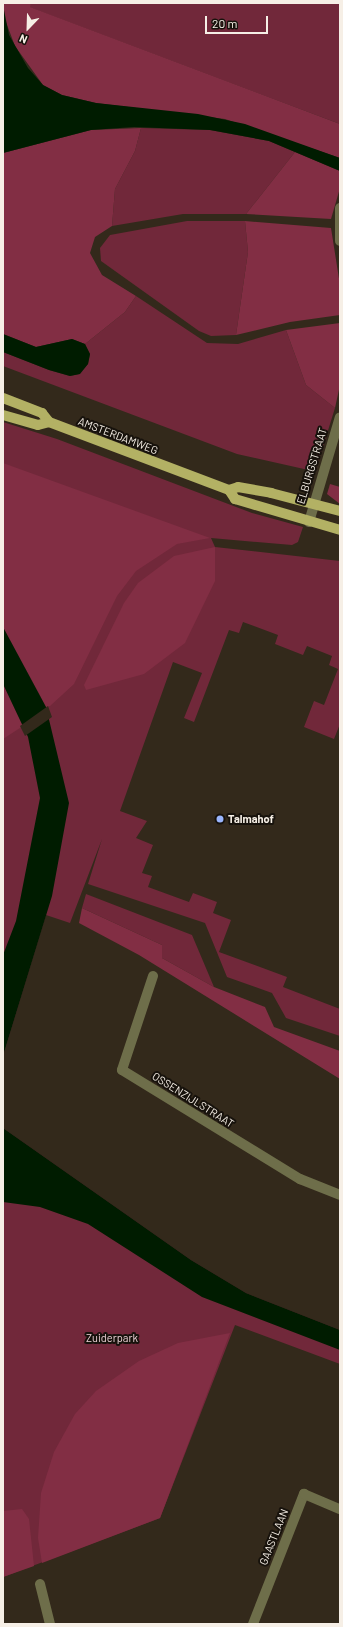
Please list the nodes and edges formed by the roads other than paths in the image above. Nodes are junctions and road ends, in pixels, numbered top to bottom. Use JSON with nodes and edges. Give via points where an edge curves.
{"nodes":[{"id":1,"x":340,"y":208,"type":"edge"},
{"id":2,"x":340,"y":241,"type":"edge"},
{"id":3,"x":3,"y":398,"type":"edge"},
{"id":4,"x":3,"y":415,"type":"edge"},
{"id":5,"x":340,"y":417,"type":"edge"},
{"id":6,"x":49,"y":422,"type":"junction"},
{"id":7,"x":230,"y":490,"type":"junction"},
{"id":8,"x":313,"y":504,"type":"junction"},
{"id":9,"x":340,"y":511,"type":"edge"},
{"id":10,"x":309,"y":522,"type":"junction"},
{"id":11,"x":340,"y":530,"type":"edge"},
{"id":12,"x":153,"y":976,"type":"dead end"},
{"id":13,"x":340,"y":1194,"type":"edge"},
{"id":14,"x":340,"y":1509,"type":"edge"},
{"id":15,"x":40,"y":1584,"type":"dead end"},
{"id":16,"x":50,"y":1624,"type":"edge"},
{"id":17,"x":253,"y":1624,"type":"edge"}],
"edges":[{"from":1,"to":2,"type":"street"},
{"from":3,"to":6,"type":"main road","name":"AMSTERDAMWEG","via":[[42,413]]},
{"from":4,"to":6,"type":"main road","via":[[38,425]]},
{"from":5,"to":8,"type":"street","name":"ELBURGSTRAAT"},
{"from":6,"to":7,"type":"main road","name":"AMSTERDAMWEG"},
{"from":7,"to":8,"type":"main road","name":"AMSTERDAMWEG","via":[[238,487]]},
{"from":7,"to":10,"type":"main road","name":"AMSTERDAMWEG","via":[[234,499]]},
{"from":8,"to":9,"type":"main road","name":"AMSTERDAMWEG"},
{"from":8,"to":10,"type":"street","name":"ELBURGSTRAAT"},
{"from":10,"to":11,"type":"main road","name":"AMSTERDAMWEG"},
{"from":12,"to":13,"type":"street","name":"OSSENZIJLSTRAAT","via":[[122,1070],[300,1179]]},
{"from":14,"to":17,"type":"street","name":"GAASTLAAN","via":[[304,1494]]},
{"from":15,"to":16,"type":"street"}]}
